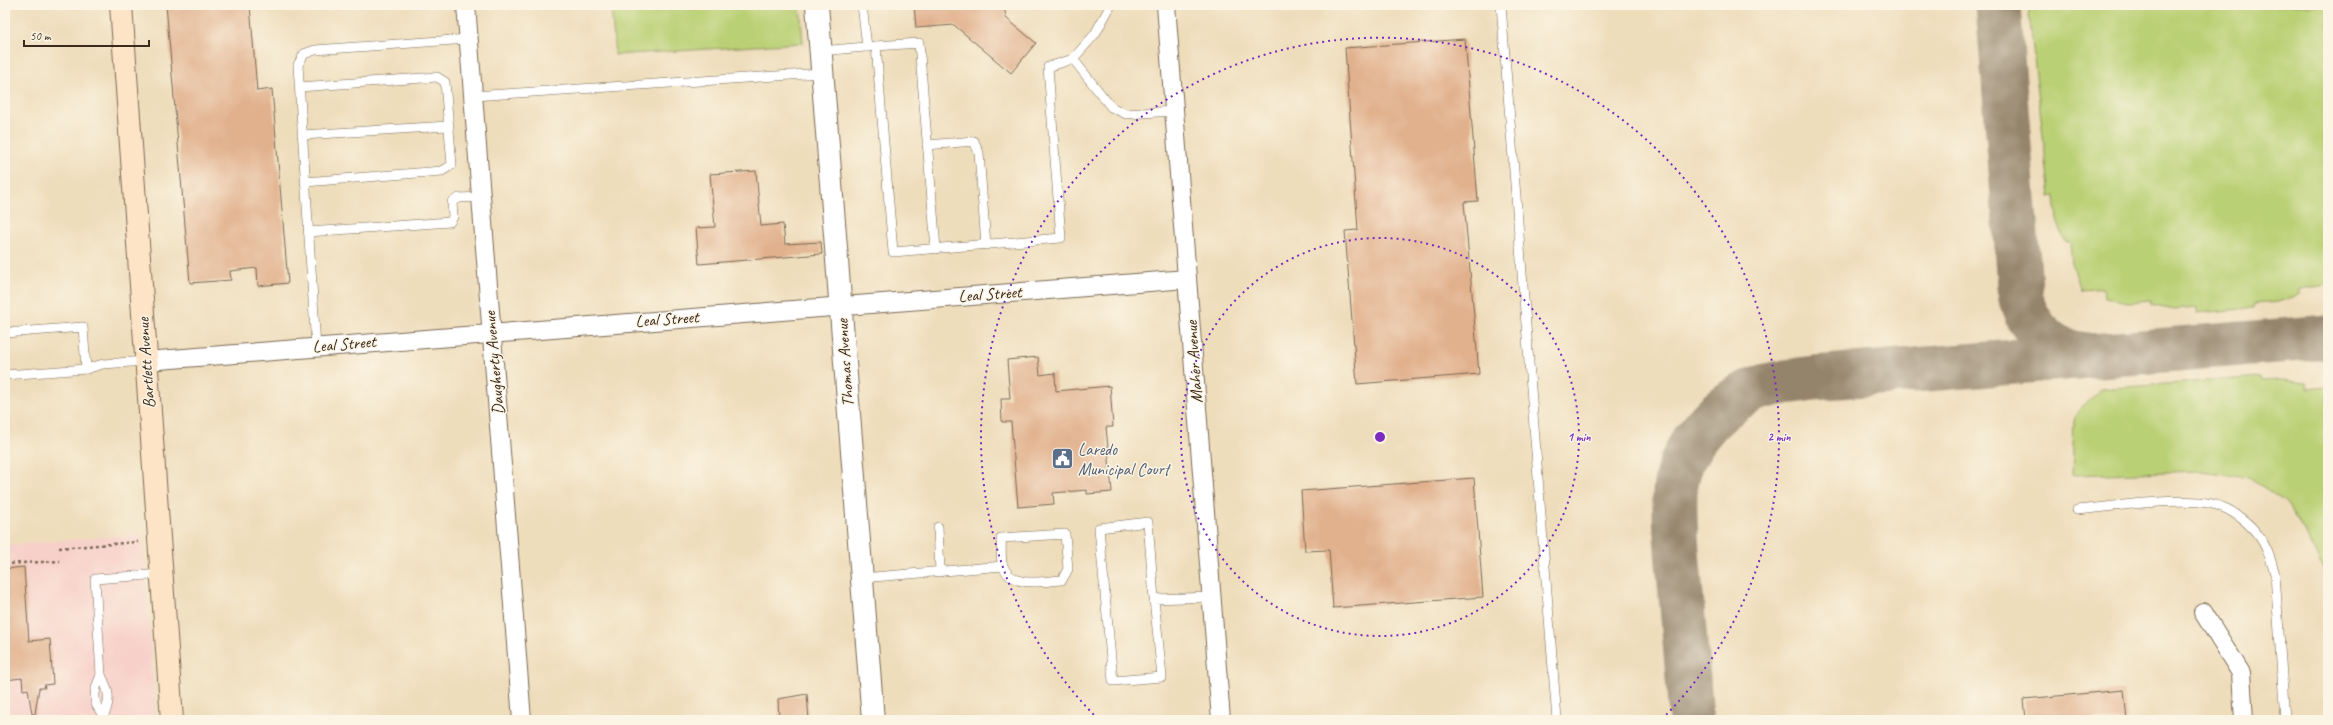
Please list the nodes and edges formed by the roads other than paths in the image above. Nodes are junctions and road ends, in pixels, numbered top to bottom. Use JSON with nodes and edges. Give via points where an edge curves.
{"nodes":[{"id":1,"x":121,"y":5,"type":"edge"},
{"id":2,"x":466,"y":5,"type":"edge"},
{"id":3,"x":817,"y":5,"type":"edge"},
{"id":4,"x":862,"y":5,"type":"edge"},
{"id":5,"x":1111,"y":5,"type":"edge"},
{"id":6,"x":1166,"y":5,"type":"edge"},
{"id":7,"x":1501,"y":5,"type":"edge"},
{"id":8,"x":468,"y":39,"type":"junction"},
{"id":9,"x":871,"y":47,"type":"junction"},
{"id":10,"x":820,"y":51,"type":"junction"},
{"id":11,"x":1073,"y":59,"type":"junction"},
{"id":12,"x":822,"y":73,"type":"junction"},
{"id":13,"x":299,"y":87,"type":"junction"},
{"id":14,"x":473,"y":96,"type":"junction"},
{"id":15,"x":1174,"y":111,"type":"junction"},
{"id":16,"x":448,"y":126,"type":"junction"},
{"id":17,"x":302,"y":136,"type":"junction"},
{"id":18,"x":928,"y":145,"type":"junction"},
{"id":19,"x":305,"y":182,"type":"junction"},
{"id":20,"x":481,"y":197,"type":"junction"},
{"id":21,"x":308,"y":232,"type":"junction"},
{"id":22,"x":986,"y":245,"type":"junction"},
{"id":23,"x":936,"y":249,"type":"junction"},
{"id":24,"x":1188,"y":279,"type":"junction"},
{"id":25,"x":840,"y":305,"type":"junction"},
{"id":26,"x":491,"y":332,"type":"junction"},
{"id":27,"x":5,"y":333,"type":"edge"},
{"id":28,"x":316,"y":347,"type":"junction"},
{"id":29,"x":146,"y":361,"type":"junction"},
{"id":30,"x":86,"y":369,"type":"junction"},
{"id":31,"x":5,"y":375,"type":"edge"},
{"id":32,"x":2077,"y":510,"type":"dead end"},
{"id":33,"x":938,"y":527,"type":"dead end"},
{"id":34,"x":1003,"y":566,"type":"junction"},
{"id":35,"x":940,"y":572,"type":"junction"},
{"id":36,"x":161,"y":574,"type":"junction"},
{"id":37,"x":862,"y":578,"type":"junction"},
{"id":38,"x":1212,"y":597,"type":"junction"},
{"id":39,"x":1154,"y":599,"type":"junction"},
{"id":40,"x":2203,"y":612,"type":"dead end"},
{"id":41,"x":101,"y":675,"type":"junction"},
{"id":42,"x":104,"y":717,"type":"edge"},
{"id":43,"x":172,"y":720,"type":"edge"},
{"id":44,"x":522,"y":720,"type":"edge"},
{"id":45,"x":873,"y":720,"type":"edge"},
{"id":46,"x":1222,"y":720,"type":"edge"},
{"id":47,"x":1557,"y":720,"type":"edge"},
{"id":48,"x":2244,"y":720,"type":"edge"},
{"id":49,"x":2285,"y":720,"type":"edge"}],
"edges":[{"from":1,"to":29,"type":"main road","name":"Bartlett Avenue"},
{"from":2,"to":8,"type":"street","name":"Daugherty Avenue"},
{"from":3,"to":10,"type":"street","name":"Thomas Avenue"},
{"from":4,"to":9,"type":"lane"},
{"from":5,"to":11,"type":"lane","via":[[1095,34]]},
{"from":6,"to":15,"type":"street","name":"Maher Avenue"},
{"from":7,"to":47,"type":"lane"},
{"from":8,"to":13,"type":"lane","via":[[315,50],[304,54],[298,64]]},
{"from":8,"to":14,"type":"street","name":"Daugherty Avenue"},
{"from":9,"to":10,"type":"lane"},
{"from":9,"to":18,"type":"lane","via":[[919,43]]},
{"from":9,"to":23,"type":"lane","via":[[893,252]]},
{"from":10,"to":12,"type":"street","name":"Thomas Avenue"},
{"from":11,"to":15,"type":"lane","via":[[1111,107],[1126,114]]},
{"from":11,"to":22,"type":"lane","via":[[1048,67],[1061,238]]},
{"from":12,"to":14,"type":"lane"},
{"from":12,"to":25,"type":"street","name":"Thomas Avenue"},
{"from":13,"to":16,"type":"lane","via":[[437,77],[445,82]]},
{"from":13,"to":17,"type":"lane"},
{"from":14,"to":20,"type":"street","name":"Daugherty Avenue"},
{"from":15,"to":24,"type":"street","name":"Maher Avenue"},
{"from":16,"to":17,"type":"lane"},
{"from":16,"to":19,"type":"lane","via":[[452,165],[442,171]]},
{"from":17,"to":19,"type":"lane"},
{"from":18,"to":22,"type":"lane","via":[[974,142],[979,153]]},
{"from":18,"to":23,"type":"lane"},
{"from":19,"to":21,"type":"lane"},
{"from":20,"to":21,"type":"lane","via":[[459,198],[452,202],[453,217],[450,222]]},
{"from":20,"to":26,"type":"street","name":"Daugherty Avenue"},
{"from":21,"to":28,"type":"lane"},
{"from":22,"to":23,"type":"lane"},
{"from":24,"to":25,"type":"street","name":"Leal Street"},
{"from":24,"to":38,"type":"street","name":"Maher Avenue"},
{"from":25,"to":26,"type":"street","name":"Leal Street"},
{"from":25,"to":37,"type":"street","name":"Thomas Avenue"},
{"from":26,"to":28,"type":"street","name":"Leal Street"},
{"from":26,"to":44,"type":"street","name":"Daugherty Avenue"},
{"from":27,"to":30,"type":"lane","via":[[83,327]]},
{"from":28,"to":29,"type":"street","name":"Leal Street"},
{"from":29,"to":30,"type":"lane","via":[[103,364]]},
{"from":29,"to":36,"type":"main road","name":"Bartlett Avenue"},
{"from":30,"to":31,"type":"lane"},
{"from":32,"to":49,"type":"lane","via":[[2205,502],[2223,507],[2258,535],[2275,574]]},
{"from":33,"to":35,"type":"lane"},
{"from":34,"to":34,"type":"lane","via":[[1014,578],[1024,583],[1062,580],[1068,569],[1064,534],[1002,538]]},
{"from":34,"to":35,"type":"lane"},
{"from":35,"to":37,"type":"lane"},
{"from":36,"to":41,"type":"lane","via":[[94,579]]},
{"from":36,"to":43,"type":"main road","name":"Bartlett Avenue"},
{"from":37,"to":45,"type":"street","name":"Thomas Avenue"},
{"from":38,"to":39,"type":"lane"},
{"from":38,"to":46,"type":"street","name":"Maher Avenue"},
{"from":39,"to":39,"type":"lane","via":[[1148,522],[1099,528],[1113,681],[1162,677]]},
{"from":40,"to":48,"type":"street","via":[[2241,673]]},
{"from":41,"to":42,"type":"lane","via":[[108,688],[109,704]]},
{"from":41,"to":42,"type":"lane","via":[[95,690],[96,705]]}]}
